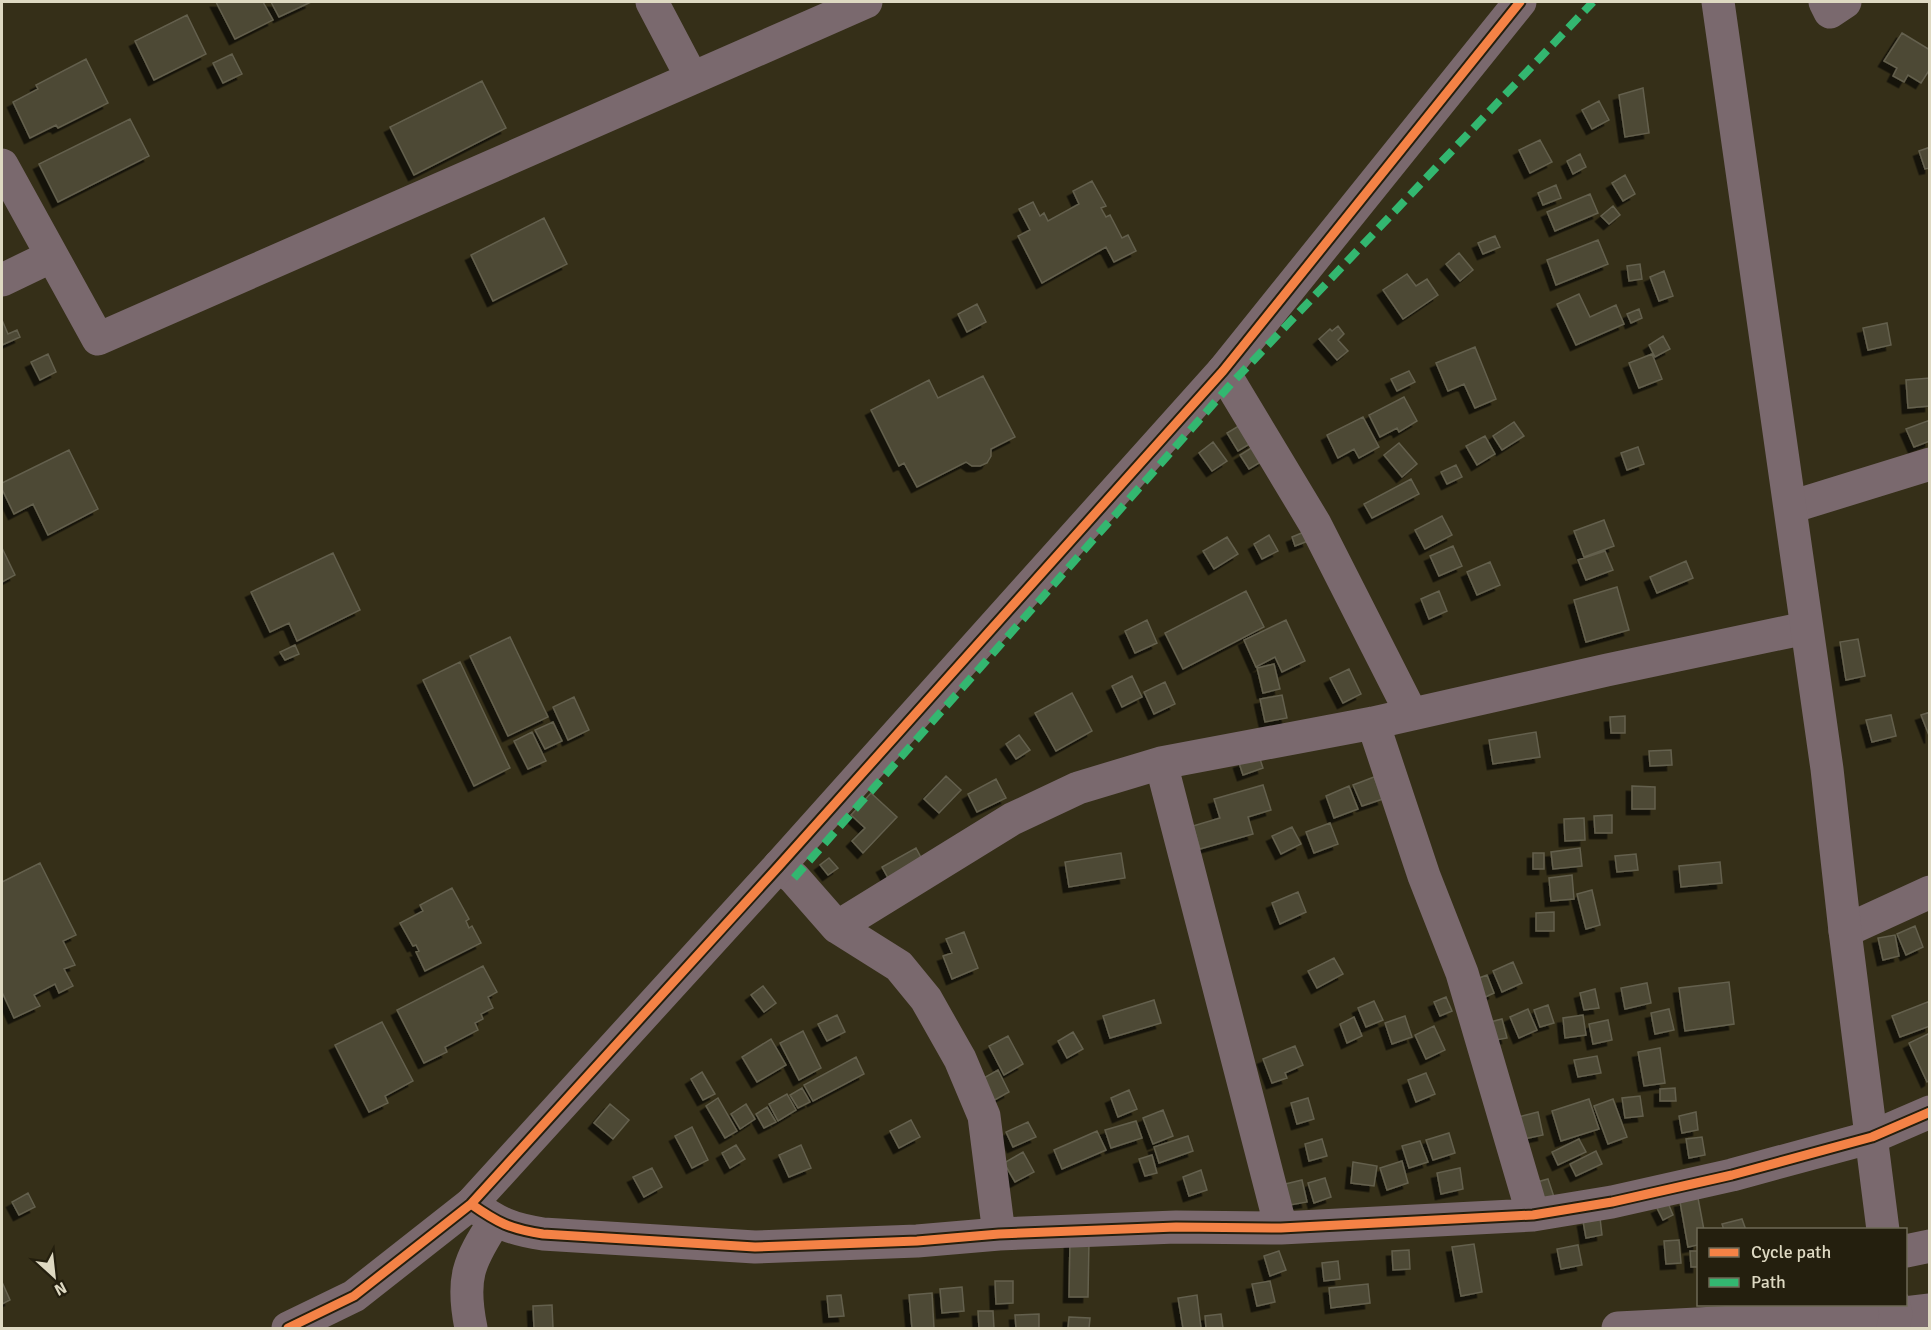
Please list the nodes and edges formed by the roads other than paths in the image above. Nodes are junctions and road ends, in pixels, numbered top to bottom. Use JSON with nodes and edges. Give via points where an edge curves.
{"nodes":[{"id":1,"x":652,"y":2,"type":"edge"},
{"id":2,"x":866,"y":2,"type":"edge"},
{"id":3,"x":1520,"y":2,"type":"edge"},
{"id":4,"x":1718,"y":2,"type":"edge"},
{"id":5,"x":1825,"y":2,"type":"edge"},
{"id":6,"x":1845,"y":2,"type":"edge"},
{"id":7,"x":692,"y":78,"type":"junction"},
{"id":8,"x":2,"y":165,"type":"edge"},
{"id":9,"x":52,"y":256,"type":"junction"},
{"id":10,"x":2,"y":280,"type":"edge"},
{"id":11,"x":1223,"y":371,"type":"junction"},
{"id":12,"x":1929,"y":464,"type":"edge"},
{"id":13,"x":1791,"y":507,"type":"junction"},
{"id":14,"x":1806,"y":628,"type":"junction"},
{"id":15,"x":1411,"y":713,"type":"junction"},
{"id":16,"x":1373,"y":723,"type":"junction"},
{"id":17,"x":1161,"y":763,"type":"junction"},
{"id":18,"x":779,"y":866,"type":"junction"},
{"id":19,"x":1929,"y":892,"type":"edge"},
{"id":20,"x":837,"y":927,"type":"junction"},
{"id":21,"x":1845,"y":931,"type":"junction"},
{"id":22,"x":1929,"y":1112,"type":"edge"},
{"id":23,"x":1872,"y":1137,"type":"junction"},
{"id":24,"x":483,"y":1213,"type":"junction"},
{"id":25,"x":1533,"y":1215,"type":"junction"},
{"id":26,"x":1281,"y":1228,"type":"junction"},
{"id":27,"x":1883,"y":1228,"type":"edge"},
{"id":28,"x":999,"y":1234,"type":"junction"},
{"id":29,"x":1929,"y":1246,"type":"edge"},
{"id":30,"x":1907,"y":1251,"type":"edge"},
{"id":31,"x":1929,"y":1310,"type":"edge"},
{"id":32,"x":1894,"y":1316,"type":"edge"},
{"id":33,"x":288,"y":1329,"type":"edge"},
{"id":34,"x":471,"y":1329,"type":"edge"},
{"id":35,"x":1618,"y":1329,"type":"edge"}],
"edges":[{"from":1,"to":7,"type":"street"},
{"from":2,"to":7,"type":"street"},
{"from":3,"to":11,"type":"street"},
{"from":4,"to":13,"type":"street"},
{"from":5,"to":6,"type":"street","via":[[1830,12]]},
{"from":7,"to":9,"type":"street","via":[[98,339]]},
{"from":8,"to":9,"type":"street"},
{"from":9,"to":10,"type":"street"},
{"from":11,"to":15,"type":"street","via":[[1315,524]]},
{"from":11,"to":18,"type":"street"},
{"from":12,"to":13,"type":"street"},
{"from":13,"to":14,"type":"street"},
{"from":14,"to":15,"type":"street"},
{"from":14,"to":21,"type":"street"},
{"from":15,"to":16,"type":"street"},
{"from":16,"to":17,"type":"street"},
{"from":16,"to":25,"type":"street","via":[[1424,876],[1462,974]]},
{"from":17,"to":20,"type":"street","via":[[1078,788],[1011,819]]},
{"from":17,"to":26,"type":"street"},
{"from":18,"to":20,"type":"street"},
{"from":18,"to":24,"type":"street"},
{"from":19,"to":21,"type":"street"},
{"from":20,"to":28,"type":"street","via":[[899,966],[926,999],[960,1059],[984,1116]]},
{"from":21,"to":23,"type":"street"},
{"from":22,"to":23,"type":"street"},
{"from":23,"to":25,"type":"street","via":[[1732,1175]]},
{"from":23,"to":27,"type":"street"},
{"from":24,"to":28,"type":"street","via":[[516,1230],[543,1234],[755,1247]]},
{"from":24,"to":33,"type":"street","via":[[354,1296]]},
{"from":24,"to":34,"type":"street","via":[[478,1246],[469,1267]]},
{"from":25,"to":26,"type":"street"},
{"from":26,"to":28,"type":"street","via":[[1176,1227]]},
{"from":29,"to":30,"type":"street"},
{"from":31,"to":32,"type":"street"},
{"from":32,"to":35,"type":"street"}]}
